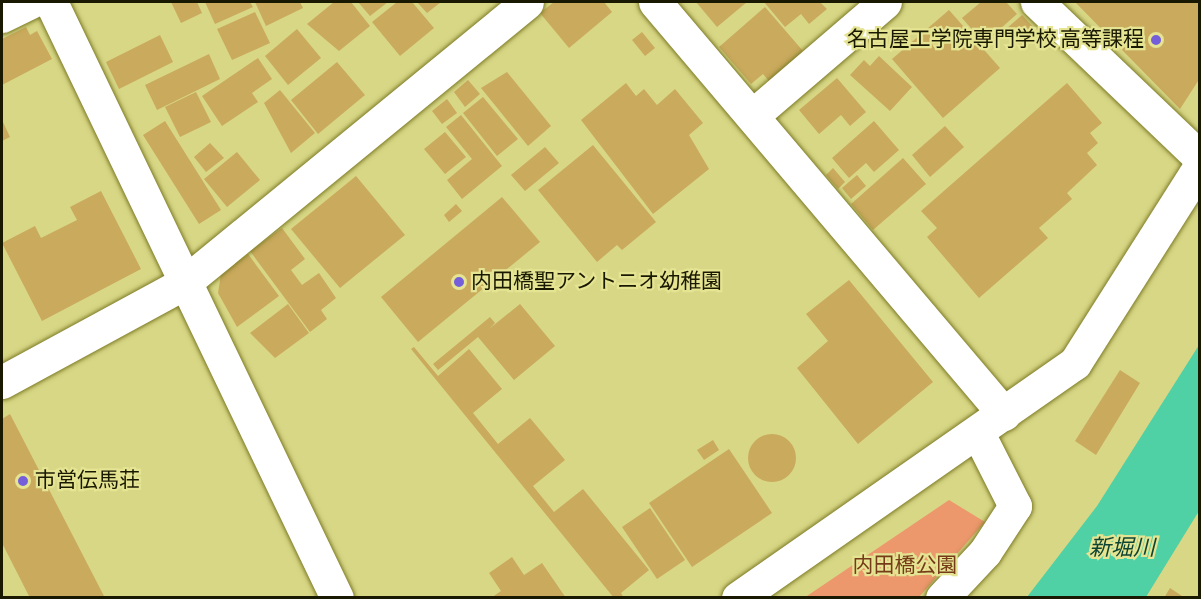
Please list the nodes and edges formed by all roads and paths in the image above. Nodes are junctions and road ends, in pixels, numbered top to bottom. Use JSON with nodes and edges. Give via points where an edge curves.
{"nodes":[{"id":1,"x":31,"y":2,"type":"edge"},
{"id":2,"x":51,"y":2,"type":"edge"},
{"id":3,"x":527,"y":2,"type":"edge"},
{"id":4,"x":655,"y":2,"type":"edge"},
{"id":5,"x":885,"y":2,"type":"edge"},
{"id":6,"x":1037,"y":2,"type":"edge"},
{"id":7,"x":2,"y":16,"type":"edge"},
{"id":8,"x":752,"y":116,"type":"junction"},
{"id":9,"x":1200,"y":158,"type":"edge"},
{"id":10,"x":1200,"y":166,"type":"edge"},
{"id":11,"x":184,"y":283,"type":"junction"},
{"id":12,"x":2,"y":382,"type":"edge"},
{"id":13,"x":1004,"y":414,"type":"junction"},
{"id":14,"x":978,"y":433,"type":"junction"},
{"id":15,"x":337,"y":597,"type":"edge"},
{"id":16,"x":738,"y":597,"type":"edge"},
{"id":17,"x":942,"y":597,"type":"edge"}],
"edges":[{"from":1,"to":7,"type":"street"},
{"from":2,"to":11,"type":"street"},
{"from":3,"to":11,"type":"street"},
{"from":4,"to":8,"type":"street"},
{"from":5,"to":8,"type":"street"},
{"from":6,"to":9,"type":"street"},
{"from":8,"to":13,"type":"street"},
{"from":10,"to":13,"type":"street","via":[[1075,363]]},
{"from":11,"to":12,"type":"street"},
{"from":11,"to":15,"type":"street"},
{"from":13,"to":14,"type":"street"},
{"from":14,"to":16,"type":"street"},
{"from":14,"to":17,"type":"street","via":[[1015,506],[985,552]]}]}
